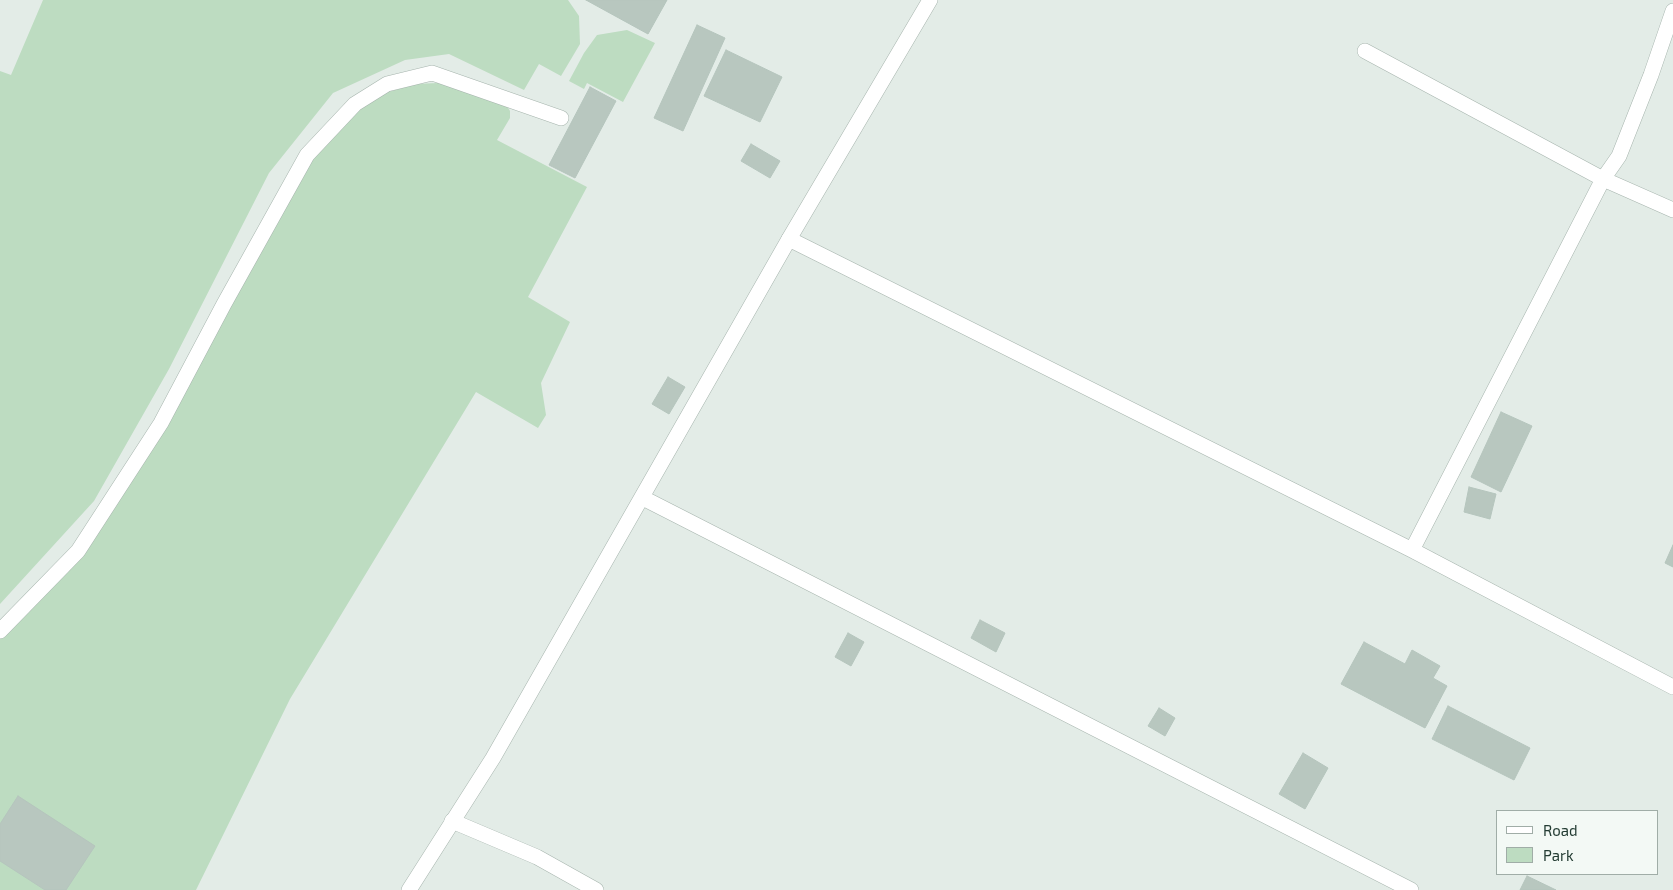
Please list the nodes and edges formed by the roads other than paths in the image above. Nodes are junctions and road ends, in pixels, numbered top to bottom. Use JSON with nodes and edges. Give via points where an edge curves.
{"nodes":[{"id":1,"x":930,"y":0,"type":"edge"},
{"id":2,"x":1673,"y":11,"type":"edge"},
{"id":3,"x":1365,"y":51,"type":"dead end"},
{"id":4,"x":561,"y":118,"type":"dead end"},
{"id":5,"x":1603,"y":178,"type":"junction"},
{"id":6,"x":1673,"y":210,"type":"edge"},
{"id":7,"x":790,"y":239,"type":"junction"},
{"id":8,"x":643,"y":498,"type":"junction"},
{"id":9,"x":1412,"y":550,"type":"junction"},
{"id":10,"x":0,"y":631,"type":"edge"},
{"id":11,"x":1673,"y":687,"type":"edge"},
{"id":12,"x":452,"y":821,"type":"junction"},
{"id":13,"x":409,"y":890,"type":"edge"},
{"id":14,"x":596,"y":890,"type":"edge"},
{"id":15,"x":1411,"y":890,"type":"edge"}],
"edges":[{"from":1,"to":7,"type":"street"},
{"from":2,"to":5,"type":"street","via":[[1619,156]]},
{"from":3,"to":5,"type":"street"},
{"from":4,"to":10,"type":"street","via":[[432,72],[387,84],[354,104],[307,155],[161,423],[78,551]]},
{"from":5,"to":6,"type":"street"},
{"from":5,"to":9,"type":"street"},
{"from":7,"to":8,"type":"street"},
{"from":7,"to":9,"type":"street"},
{"from":8,"to":12,"type":"street","via":[[493,758]]},
{"from":8,"to":15,"type":"street"},
{"from":9,"to":11,"type":"street"},
{"from":12,"to":13,"type":"street"},
{"from":12,"to":14,"type":"street","via":[[537,857]]}]}
